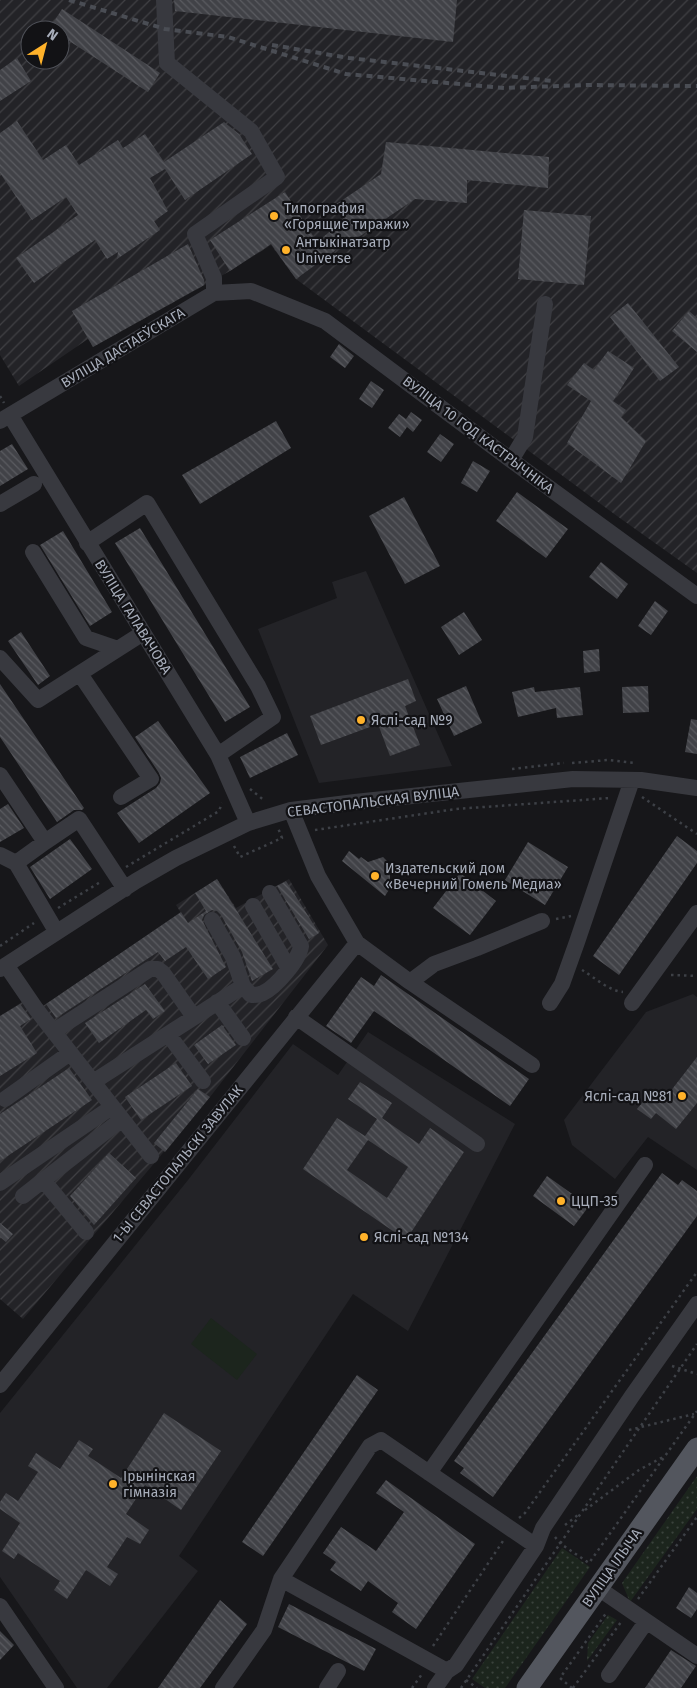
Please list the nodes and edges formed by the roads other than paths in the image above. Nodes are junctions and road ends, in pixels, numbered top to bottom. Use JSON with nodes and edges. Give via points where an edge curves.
{"nodes":[{"id":1,"x":164,"y":0,"type":"edge"},
{"id":2,"x":251,"y":291,"type":"joint"},
{"id":3,"x":214,"y":294,"type":"junction"},
{"id":4,"x":545,"y":304,"type":"dead end"},
{"id":5,"x":5,"y":418,"type":"edge"},
{"id":6,"x":510,"y":460,"type":"junction"},
{"id":7,"x":34,"y":484,"type":"dead end"},
{"id":8,"x":0,"y":504,"type":"edge"},
{"id":9,"x":87,"y":543,"type":"junction"},
{"id":10,"x":32,"y":552,"type":"dead end"},
{"id":11,"x":697,"y":596,"type":"edge"},
{"id":12,"x":143,"y":633,"type":"junction"},
{"id":13,"x":118,"y":649,"type":"junction"},
{"id":14,"x":1,"y":661,"type":"edge"},
{"id":15,"x":80,"y":674,"type":"junction"},
{"id":16,"x":218,"y":755,"type":"junction"},
{"id":17,"x":0,"y":775,"type":"edge"},
{"id":18,"x":632,"y":780,"type":"junction"},
{"id":19,"x":697,"y":788,"type":"edge"},
{"id":20,"x":121,"y":797,"type":"dead end"},
{"id":21,"x":292,"y":810,"type":"junction"},
{"id":22,"x":248,"y":822,"type":"junction"},
{"id":23,"x":45,"y":842,"type":"junction"},
{"id":24,"x":0,"y":856,"type":"edge"},
{"id":25,"x":16,"y":863,"type":"junction"},
{"id":26,"x":124,"y":888,"type":"junction"},
{"id":27,"x":270,"y":893,"type":"dead end"},
{"id":28,"x":252,"y":906,"type":"dead end"},
{"id":29,"x":697,"y":913,"type":"edge"},
{"id":30,"x":212,"y":920,"type":"dead end"},
{"id":31,"x":542,"y":921,"type":"road end"},
{"id":32,"x":56,"y":931,"type":"junction"},
{"id":33,"x":357,"y":942,"type":"junction"},
{"id":34,"x":3,"y":967,"type":"edge"},
{"id":35,"x":289,"y":969,"type":"junction"},
{"id":36,"x":410,"y":982,"type":"junction"},
{"id":37,"x":243,"y":986,"type":"junction"},
{"id":38,"x":217,"y":1002,"type":"junction"},
{"id":39,"x":550,"y":1003,"type":"dead end"},
{"id":40,"x":632,"y":1003,"type":"dead end"},
{"id":41,"x":194,"y":1017,"type":"junction"},
{"id":42,"x":296,"y":1018,"type":"junction"},
{"id":43,"x":54,"y":1031,"type":"junction"},
{"id":44,"x":168,"y":1034,"type":"junction"},
{"id":45,"x":243,"y":1038,"type":"dead end"},
{"id":46,"x":70,"y":1053,"type":"junction"},
{"id":47,"x":532,"y":1065,"type":"dead end"},
{"id":48,"x":203,"y":1080,"type":"dead end"},
{"id":49,"x":93,"y":1082,"type":"junction"},
{"id":50,"x":5,"y":1099,"type":"dead end"},
{"id":51,"x":117,"y":1113,"type":"junction"},
{"id":52,"x":477,"y":1144,"type":"dead end"},
{"id":53,"x":151,"y":1156,"type":"dead end"},
{"id":54,"x":645,"y":1165,"type":"dead end"},
{"id":55,"x":43,"y":1180,"type":"junction"},
{"id":56,"x":0,"y":1183,"type":"edge"},
{"id":57,"x":23,"y":1196,"type":"dead end"},
{"id":58,"x":86,"y":1232,"type":"dead end"},
{"id":59,"x":697,"y":1304,"type":"edge"},
{"id":60,"x":0,"y":1385,"type":"edge"},
{"id":61,"x":697,"y":1448,"type":"edge"},
{"id":62,"x":429,"y":1473,"type":"junction"},
{"id":63,"x":536,"y":1546,"type":"junction"},
{"id":64,"x":280,"y":1579,"type":"junction"},
{"id":65,"x":598,"y":1588,"type":"junction"},
{"id":66,"x":0,"y":1606,"type":"edge"},
{"id":67,"x":646,"y":1622,"type":"junction"},
{"id":68,"x":697,"y":1656,"type":"edge"},
{"id":69,"x":338,"y":1671,"type":"dead end"},
{"id":70,"x":454,"y":1674,"type":"junction"},
{"id":71,"x":608,"y":1675,"type":"dead end"},
{"id":72,"x":56,"y":1688,"type":"edge"},
{"id":73,"x":223,"y":1688,"type":"edge"},
{"id":74,"x":327,"y":1688,"type":"edge"},
{"id":75,"x":435,"y":1688,"type":"edge"},
{"id":76,"x":527,"y":1688,"type":"edge"}],
"edges":[{"from":1,"to":3,"type":"street","via":[[167,63],[251,131],[277,177],[195,234],[214,278]]},
{"from":2,"to":3,"type":"street","name":"ВУЛІЦА ДАСТАЕЎСКАГА"},
{"from":2,"to":6,"type":"street","name":"ВУЛІЦА 10 ГОД КАСТРЫЧНІКА","via":[[325,321]]},
{"from":3,"to":5,"type":"street","name":"ВУЛІЦА ДАСТАЕЎСКАГА"},
{"from":4,"to":6,"type":"street","via":[[525,437]]},
{"from":5,"to":9,"type":"street","name":"ВУЛІЦА ГАЛАВАЧОВА"},
{"from":6,"to":11,"type":"street","name":"ВУЛІЦА 10 ГОД КАСТРЫЧНІКА"},
{"from":7,"to":8,"type":"street"},
{"from":9,"to":12,"type":"street","name":"ВУЛІЦА ГАЛАВАЧОВА"},
{"from":9,"to":16,"type":"street","via":[[147,503],[258,686],[273,718]]},
{"from":10,"to":13,"type":"street","via":[[86,638]]},
{"from":12,"to":13,"type":"street"},
{"from":12,"to":16,"type":"street","name":"ВУЛІЦА ГАЛАВАЧОВА"},
{"from":13,"to":15,"type":"street"},
{"from":14,"to":15,"type":"street","via":[[38,700]]},
{"from":15,"to":20,"type":"street","via":[[151,779]]},
{"from":16,"to":22,"type":"street","name":"ВУЛІЦА ГАЛАВАЧОВА"},
{"from":17,"to":23,"type":"street"},
{"from":18,"to":19,"type":"street","name":"СЕВАСТОПАЛЬСКАЯ ВУЛІЦА"},
{"from":18,"to":21,"type":"street","name":"СЕВАСТОПАЛЬСКАЯ ВУЛІЦА","via":[[573,779]]},
{"from":18,"to":39,"type":"street","via":[[562,984]]},
{"from":21,"to":22,"type":"street","name":"СЕВАСТОПАЛЬСКАЯ ВУЛІЦА"},
{"from":21,"to":33,"type":"street","via":[[318,876]]},
{"from":22,"to":26,"type":"street","name":"СЕВАСТОПАЛЬСКАЯ ВУЛІЦА"},
{"from":23,"to":25,"type":"street"},
{"from":23,"to":26,"type":"street","via":[[79,819]]},
{"from":24,"to":25,"type":"street"},
{"from":25,"to":32,"type":"street"},
{"from":26,"to":32,"type":"street","name":"СЕВАСТОПАЛЬСКАЯ ВУЛІЦА"},
{"from":27,"to":35,"type":"street","via":[[301,946]]},
{"from":28,"to":35,"type":"street"},
{"from":29,"to":40,"type":"street"},
{"from":30,"to":37,"type":"street","via":[[234,957]]},
{"from":31,"to":36,"type":"street","via":[[434,964]]},
{"from":32,"to":34,"type":"street","name":"СЕВАСТОПАЛЬСКАЯ ВУЛІЦА"},
{"from":33,"to":36,"type":"street"},
{"from":33,"to":42,"type":"street","name":"1-Ы СЕВАСТОПАЛЬСКІ ЗАВУЛАК"},
{"from":34,"to":43,"type":"street"},
{"from":35,"to":37,"type":"street","via":[[260,995],[251,995]]},
{"from":36,"to":47,"type":"street"},
{"from":37,"to":38,"type":"street"},
{"from":38,"to":41,"type":"street"},
{"from":38,"to":45,"type":"street"},
{"from":41,"to":43,"type":"street","via":[[163,973],[155,968]]},
{"from":41,"to":44,"type":"street"},
{"from":42,"to":52,"type":"street"},
{"from":42,"to":60,"type":"street","name":"1-Ы СЕВАСТОПАЛЬСКІ ЗАВУЛАК"},
{"from":43,"to":46,"type":"street"},
{"from":44,"to":48,"type":"street"},
{"from":44,"to":49,"type":"street"},
{"from":46,"to":49,"type":"street"},
{"from":46,"to":50,"type":"street"},
{"from":49,"to":51,"type":"street"},
{"from":51,"to":53,"type":"street"},
{"from":51,"to":55,"type":"street"},
{"from":51,"to":56,"type":"street"},
{"from":54,"to":62,"type":"street"},
{"from":55,"to":57,"type":"street"},
{"from":55,"to":58,"type":"street"},
{"from":59,"to":63,"type":"street","via":[[632,1396]]},
{"from":61,"to":65,"type":"main road","name":"ВУЛІЦА ІЛЬІЧА"},
{"from":62,"to":63,"type":"street"},
{"from":62,"to":64,"type":"street","via":[[381,1440],[370,1446]]},
{"from":63,"to":70,"type":"street","via":[[456,1665]]},
{"from":64,"to":70,"type":"street"},
{"from":64,"to":73,"type":"street","via":[[264,1630]]},
{"from":65,"to":67,"type":"street"},
{"from":65,"to":76,"type":"main road","name":"ВУЛІЦА ІЛЬІЧА"},
{"from":66,"to":72,"type":"street"},
{"from":67,"to":68,"type":"street"},
{"from":67,"to":71,"type":"street"},
{"from":69,"to":74,"type":"street"},
{"from":70,"to":75,"type":"street"}]}
